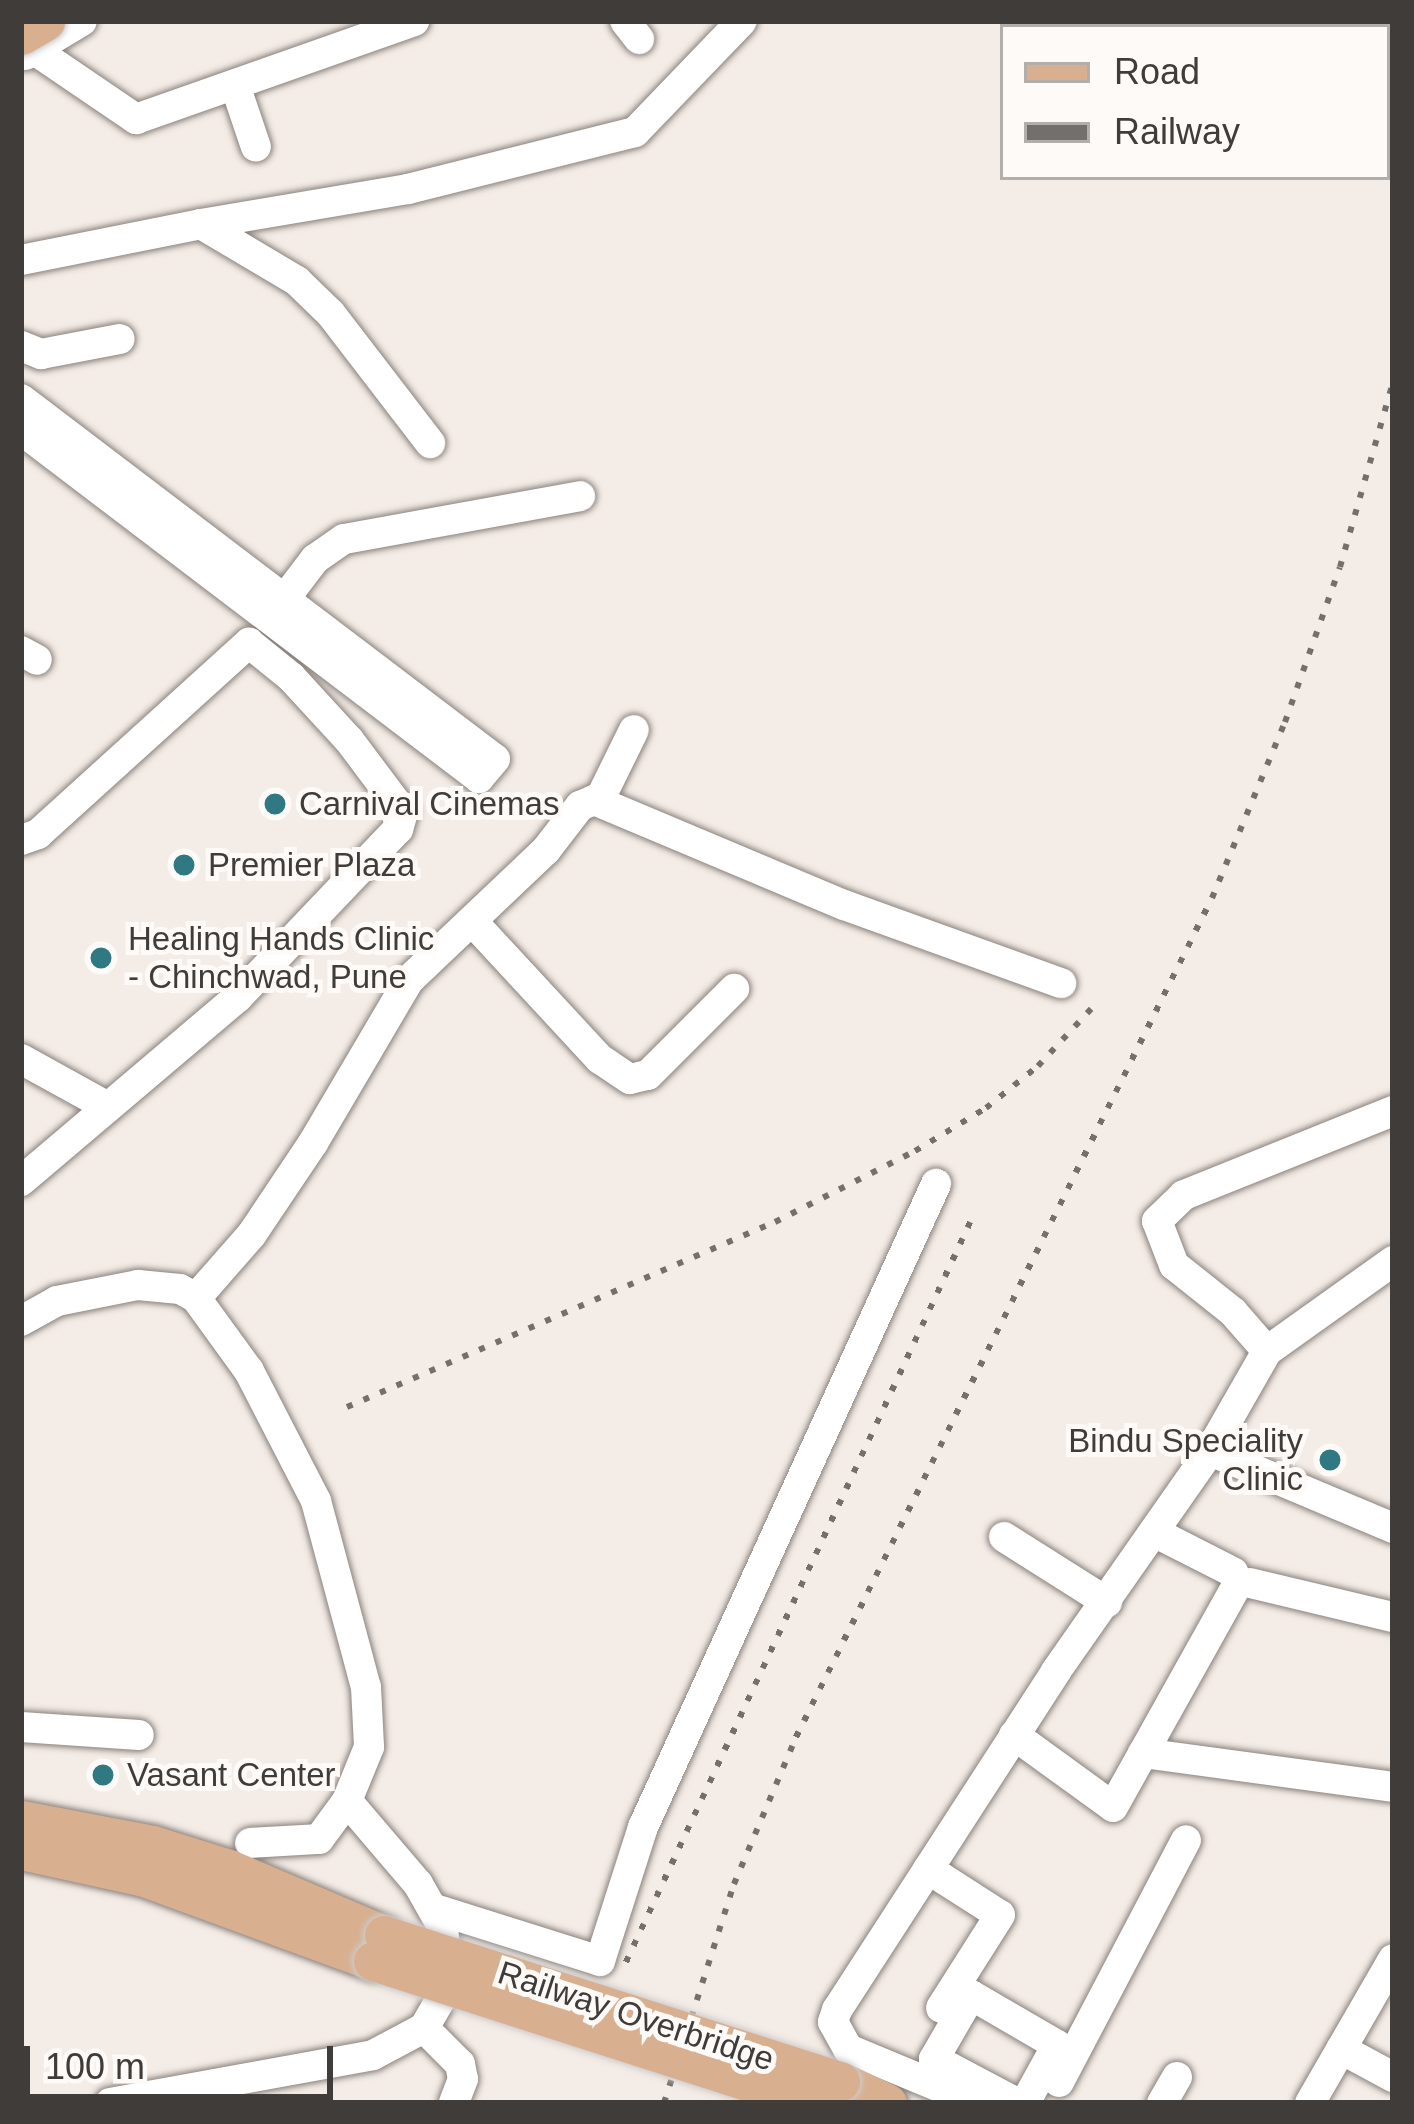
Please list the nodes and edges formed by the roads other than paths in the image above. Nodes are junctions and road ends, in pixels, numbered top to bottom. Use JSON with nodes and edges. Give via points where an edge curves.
{"nodes":[{"id":1,"x":82,"y":21,"type":"edge"},
{"id":2,"x":414,"y":21,"type":"edge"},
{"id":3,"x":742,"y":21,"type":"edge"},
{"id":4,"x":375,"y":28,"type":"edge"},
{"id":5,"x":29,"y":37,"type":"edge"},
{"id":6,"x":236,"y":85,"type":"junction"},
{"id":7,"x":256,"y":147,"type":"dead end"},
{"id":8,"x":201,"y":224,"type":"junction"},
{"id":9,"x":21,"y":260,"type":"edge"},
{"id":10,"x":120,"y":339,"type":"dead end"},
{"id":11,"x":21,"y":346,"type":"edge"},
{"id":12,"x":21,"y":399,"type":"edge"},
{"id":13,"x":42,"y":435,"type":"edge"},
{"id":14,"x":430,"y":442,"type":"dead end"},
{"id":15,"x":580,"y":496,"type":"dead end"},
{"id":16,"x":277,"y":609,"type":"junction"},
{"id":17,"x":634,"y":730,"type":"dead end"},
{"id":18,"x":599,"y":801,"type":"junction"},
{"id":19,"x":21,"y":840,"type":"edge"},
{"id":20,"x":472,"y":921,"type":"junction"},
{"id":21,"x":1061,"y":983,"type":"dead end"},
{"id":22,"x":734,"y":988,"type":"dead end"},
{"id":23,"x":21,"y":1059,"type":"edge"},
{"id":24,"x":108,"y":1107,"type":"junction"},
{"id":25,"x":1393,"y":1111,"type":"edge"},
{"id":26,"x":21,"y":1181,"type":"edge"},
{"id":27,"x":936,"y":1184,"type":"dead end"},
{"id":28,"x":1393,"y":1261,"type":"edge"},
{"id":29,"x":196,"y":1298,"type":"junction"},
{"id":30,"x":21,"y":1321,"type":"edge"},
{"id":31,"x":1267,"y":1351,"type":"junction"},
{"id":32,"x":1210,"y":1451,"type":"junction"},
{"id":33,"x":1393,"y":1528,"type":"edge"},
{"id":34,"x":1154,"y":1532,"type":"junction"},
{"id":35,"x":1004,"y":1538,"type":"dead end"},
{"id":36,"x":1240,"y":1581,"type":"junction"},
{"id":37,"x":1107,"y":1602,"type":"junction"},
{"id":38,"x":1393,"y":1617,"type":"edge"},
{"id":39,"x":21,"y":1727,"type":"edge"},
{"id":40,"x":139,"y":1735,"type":"dead end"},
{"id":41,"x":1014,"y":1735,"type":"junction"},
{"id":42,"x":1143,"y":1753,"type":"junction"},
{"id":43,"x":1393,"y":1787,"type":"edge"},
{"id":44,"x":347,"y":1801,"type":"junction"},
{"id":45,"x":21,"y":1820,"type":"edge"},
{"id":46,"x":1186,"y":1840,"type":"dead end"},
{"id":47,"x":250,"y":1843,"type":"dead end"},
{"id":48,"x":21,"y":1850,"type":"edge"},
{"id":49,"x":928,"y":1868,"type":"junction"},
{"id":50,"x":435,"y":1909,"type":"junction"},
{"id":51,"x":378,"y":1948,"type":"junction"},
{"id":52,"x":1393,"y":1959,"type":"edge"},
{"id":53,"x":424,"y":2028,"type":"junction"},
{"id":54,"x":1341,"y":2049,"type":"junction"},
{"id":55,"x":1393,"y":2077,"type":"edge"},
{"id":56,"x":895,"y":2086,"type":"edge"},
{"id":57,"x":828,"y":2092,"type":"edge"},
{"id":58,"x":196,"y":2097,"type":"edge"},
{"id":59,"x":982,"y":2098,"type":"edge"},
{"id":60,"x":458,"y":2100,"type":"edge"},
{"id":61,"x":110,"y":2103,"type":"edge"},
{"id":62,"x":1021,"y":2103,"type":"edge"},
{"id":63,"x":1048,"y":2103,"type":"edge"},
{"id":64,"x":1310,"y":2103,"type":"edge"}],
"edges":[{"from":1,"to":5,"type":"street"},
{"from":2,"to":4,"type":"street"},
{"from":3,"to":8,"type":"street","via":[[635,132],[408,189]]},
{"from":4,"to":6,"type":"street"},
{"from":5,"to":6,"type":"street","via":[[136,119]]},
{"from":6,"to":7,"type":"street"},
{"from":8,"to":9,"type":"street"},
{"from":8,"to":14,"type":"street","via":[[297,281]]},
{"from":10,"to":11,"type":"street","via":[[41,354]]},
{"from":12,"to":13,"type":"street"},
{"from":13,"to":16,"type":"street"},
{"from":15,"to":16,"type":"street","via":[[344,539],[315,559]]},
{"from":16,"to":16,"type":"street","via":[[495,759],[479,778]]},
{"from":17,"to":18,"type":"street"},
{"from":18,"to":20,"type":"street","via":[[580,806]]},
{"from":18,"to":21,"type":"street","via":[[844,905]]},
{"from":19,"to":24,"type":"street","via":[[38,834],[249,643],[291,677],[401,804],[398,829],[282,954]]},
{"from":20,"to":22,"type":"street","via":[[600,1059],[630,1079],[648,1075]]},
{"from":20,"to":29,"type":"street","via":[[409,980],[313,1143],[252,1234]]},
{"from":23,"to":24,"type":"street"},
{"from":24,"to":26,"type":"street"},
{"from":25,"to":31,"type":"street","via":[[1184,1195],[1157,1221],[1174,1265]]},
{"from":27,"to":50,"type":"street","via":[[643,1827],[600,1961]]},
{"from":28,"to":31,"type":"street"},
{"from":29,"to":30,"type":"street","via":[[180,1288],[138,1286],[57,1301]]},
{"from":29,"to":44,"type":"street","via":[[249,1370],[330,1545],[370,1721],[369,1747]]},
{"from":31,"to":32,"type":"street"},
{"from":32,"to":33,"type":"street"},
{"from":32,"to":34,"type":"street"},
{"from":34,"to":36,"type":"street"},
{"from":34,"to":37,"type":"street"},
{"from":35,"to":37,"type":"street"},
{"from":36,"to":38,"type":"street"},
{"from":36,"to":42,"type":"street"},
{"from":37,"to":41,"type":"street"},
{"from":39,"to":40,"type":"street"},
{"from":41,"to":42,"type":"street","via":[[1113,1807]]},
{"from":41,"to":49,"type":"street"},
{"from":42,"to":43,"type":"street"},
{"from":44,"to":47,"type":"street","via":[[320,1840]]},
{"from":44,"to":50,"type":"street"},
{"from":45,"to":51,"type":"main road","via":[[210,1863]]},
{"from":46,"to":63,"type":"street"},
{"from":48,"to":51,"type":"main road","via":[[144,1877]]},
{"from":49,"to":56,"type":"street","via":[[833,2022],[848,2049]]},
{"from":49,"to":56,"type":"street","via":[[1000,1915]]},
{"from":50,"to":53,"type":"street","via":[[447,1966]]},
{"from":51,"to":57,"type":"main road","name":"Railway Overbridge","bridge":true},
{"from":52,"to":54,"type":"street"},
{"from":53,"to":58,"type":"street","via":[[373,2055]]},
{"from":53,"to":60,"type":"street","via":[[460,2064]]},
{"from":54,"to":55,"type":"street"},
{"from":54,"to":64,"type":"street"},
{"from":56,"to":57,"type":"main road","name":"Railway Overbridge"},
{"from":56,"to":59,"type":"street"},
{"from":58,"to":61,"type":"street"},
{"from":59,"to":62,"type":"street"},
{"from":59,"to":62,"type":"street","via":[[934,2059],[971,1995],[1057,2045]]}]}
